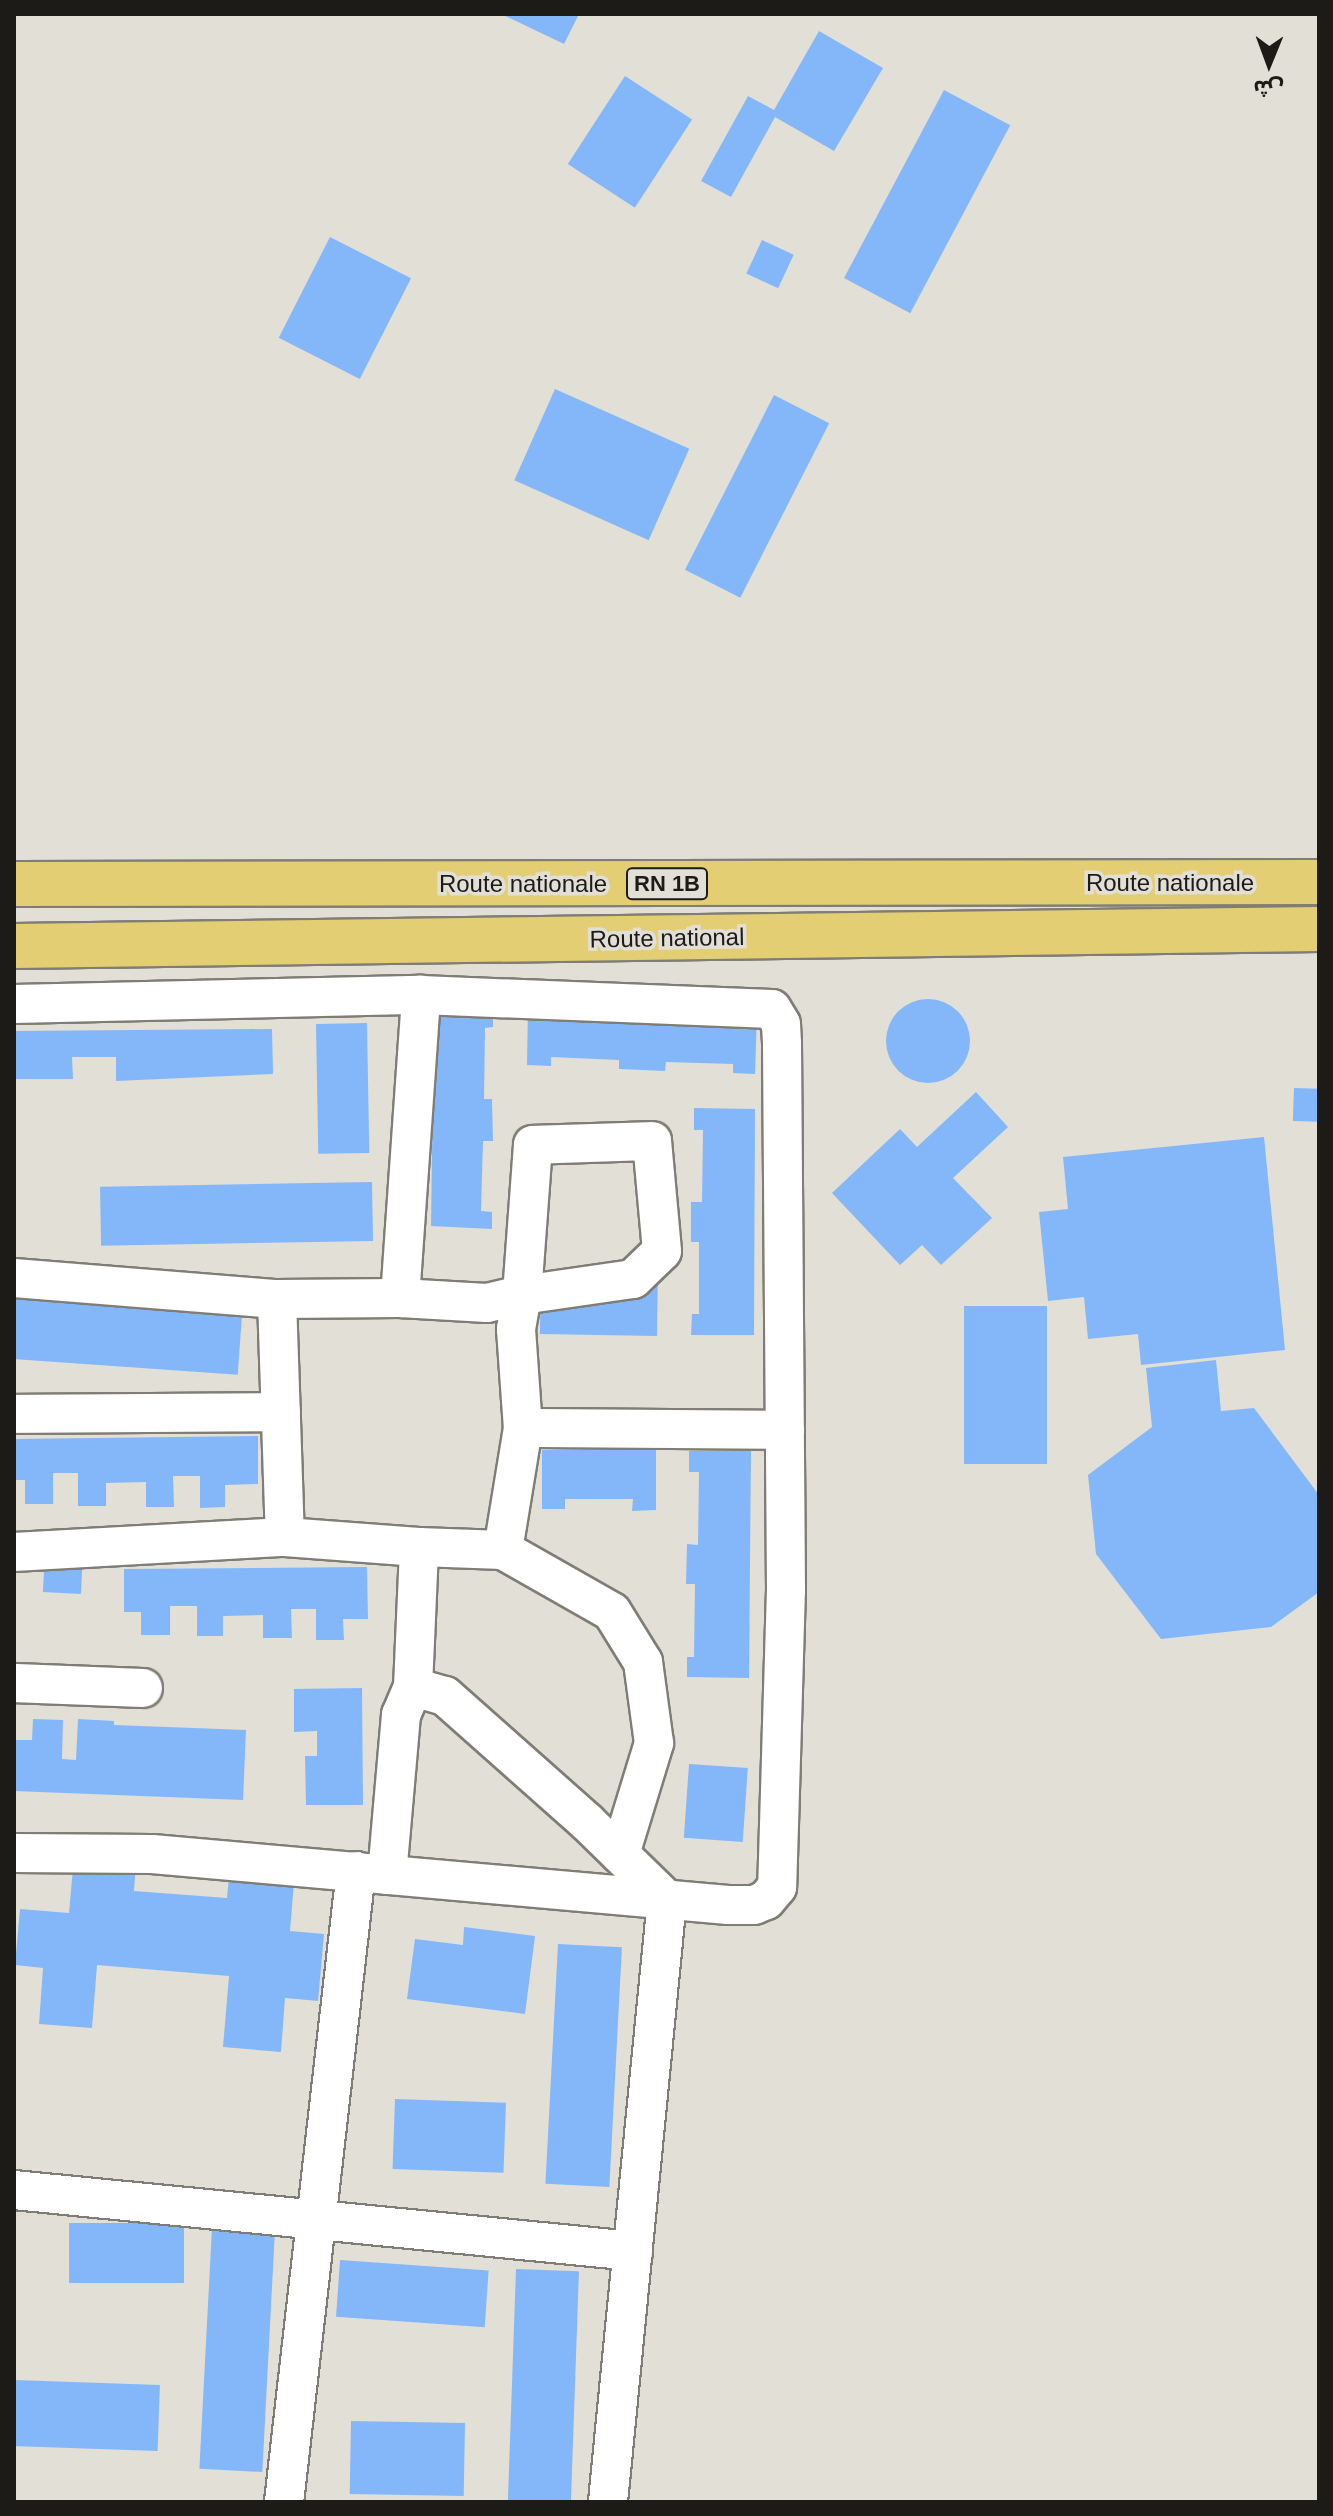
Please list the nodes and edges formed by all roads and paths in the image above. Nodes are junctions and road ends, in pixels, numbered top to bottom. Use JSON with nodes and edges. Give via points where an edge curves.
{"nodes":[{"id":1,"x":1319,"y":882,"type":"edge"},
{"id":2,"x":14,"y":884,"type":"edge"},
{"id":3,"x":1319,"y":929,"type":"edge"},
{"id":4,"x":14,"y":946,"type":"edge"},
{"id":5,"x":421,"y":995,"type":"junction"},
{"id":6,"x":14,"y":1004,"type":"edge"},
{"id":7,"x":14,"y":1278,"type":"edge"},
{"id":8,"x":522,"y":1295,"type":"junction"},
{"id":9,"x":400,"y":1298,"type":"junction"},
{"id":10,"x":277,"y":1299,"type":"junction"},
{"id":11,"x":281,"y":1412,"type":"junction"},
{"id":12,"x":14,"y":1414,"type":"edge"},
{"id":13,"x":523,"y":1428,"type":"junction"},
{"id":14,"x":785,"y":1430,"type":"junction"},
{"id":15,"x":285,"y":1537,"type":"junction"},
{"id":16,"x":419,"y":1547,"type":"junction"},
{"id":17,"x":503,"y":1550,"type":"junction"},
{"id":18,"x":14,"y":1552,"type":"edge"},
{"id":19,"x":14,"y":1683,"type":"edge"},
{"id":20,"x":413,"y":1687,"type":"junction"},
{"id":21,"x":143,"y":1688,"type":"dead end"},
{"id":22,"x":14,"y":1853,"type":"edge"},
{"id":23,"x":620,"y":1854,"type":"junction"},
{"id":24,"x":372,"y":1873,"type":"junction"},
{"id":25,"x":667,"y":1900,"type":"junction"},
{"id":26,"x":14,"y":2190,"type":"edge"},
{"id":27,"x":317,"y":2218,"type":"junction"},
{"id":28,"x":633,"y":2251,"type":"junction"},
{"id":29,"x":284,"y":2502,"type":"edge"},
{"id":30,"x":608,"y":2502,"type":"edge"}],
"edges":[{"from":1,"to":2,"type":"main road","name":"Route nationale","number":"RN 1B"},
{"from":3,"to":4,"type":"main road","name":"Route national"},
{"from":5,"to":6,"type":"street"},
{"from":5,"to":9,"type":"street"},
{"from":5,"to":14,"type":"street","via":[[775,1012],[782,1044]]},
{"from":7,"to":10,"type":"street"},
{"from":8,"to":8,"type":"street","via":[[633,1279],[662,1251],[652,1141],[533,1145]]},
{"from":8,"to":9,"type":"street","via":[[487,1303]]},
{"from":8,"to":13,"type":"street","via":[[516,1329]]},
{"from":9,"to":10,"type":"street"},
{"from":10,"to":11,"type":"street"},
{"from":11,"to":12,"type":"street"},
{"from":11,"to":15,"type":"street"},
{"from":13,"to":14,"type":"street"},
{"from":13,"to":17,"type":"street"},
{"from":14,"to":25,"type":"street","via":[[777,1887],[754,1905]]},
{"from":15,"to":16,"type":"street"},
{"from":15,"to":18,"type":"street"},
{"from":16,"to":17,"type":"street"},
{"from":16,"to":20,"type":"street"},
{"from":17,"to":23,"type":"street","via":[[612,1612],[643,1662],[654,1743]]},
{"from":19,"to":21,"type":"street"},
{"from":20,"to":23,"type":"street","via":[[445,1696]]},
{"from":20,"to":24,"type":"street","via":[[401,1715]]},
{"from":22,"to":24,"type":"street","via":[[152,1854]]},
{"from":23,"to":25,"type":"street"},
{"from":24,"to":25,"type":"street"},
{"from":24,"to":27,"type":"street"},
{"from":25,"to":28,"type":"street"},
{"from":26,"to":27,"type":"street"},
{"from":27,"to":28,"type":"street"},
{"from":27,"to":29,"type":"street"},
{"from":28,"to":30,"type":"street"}]}
